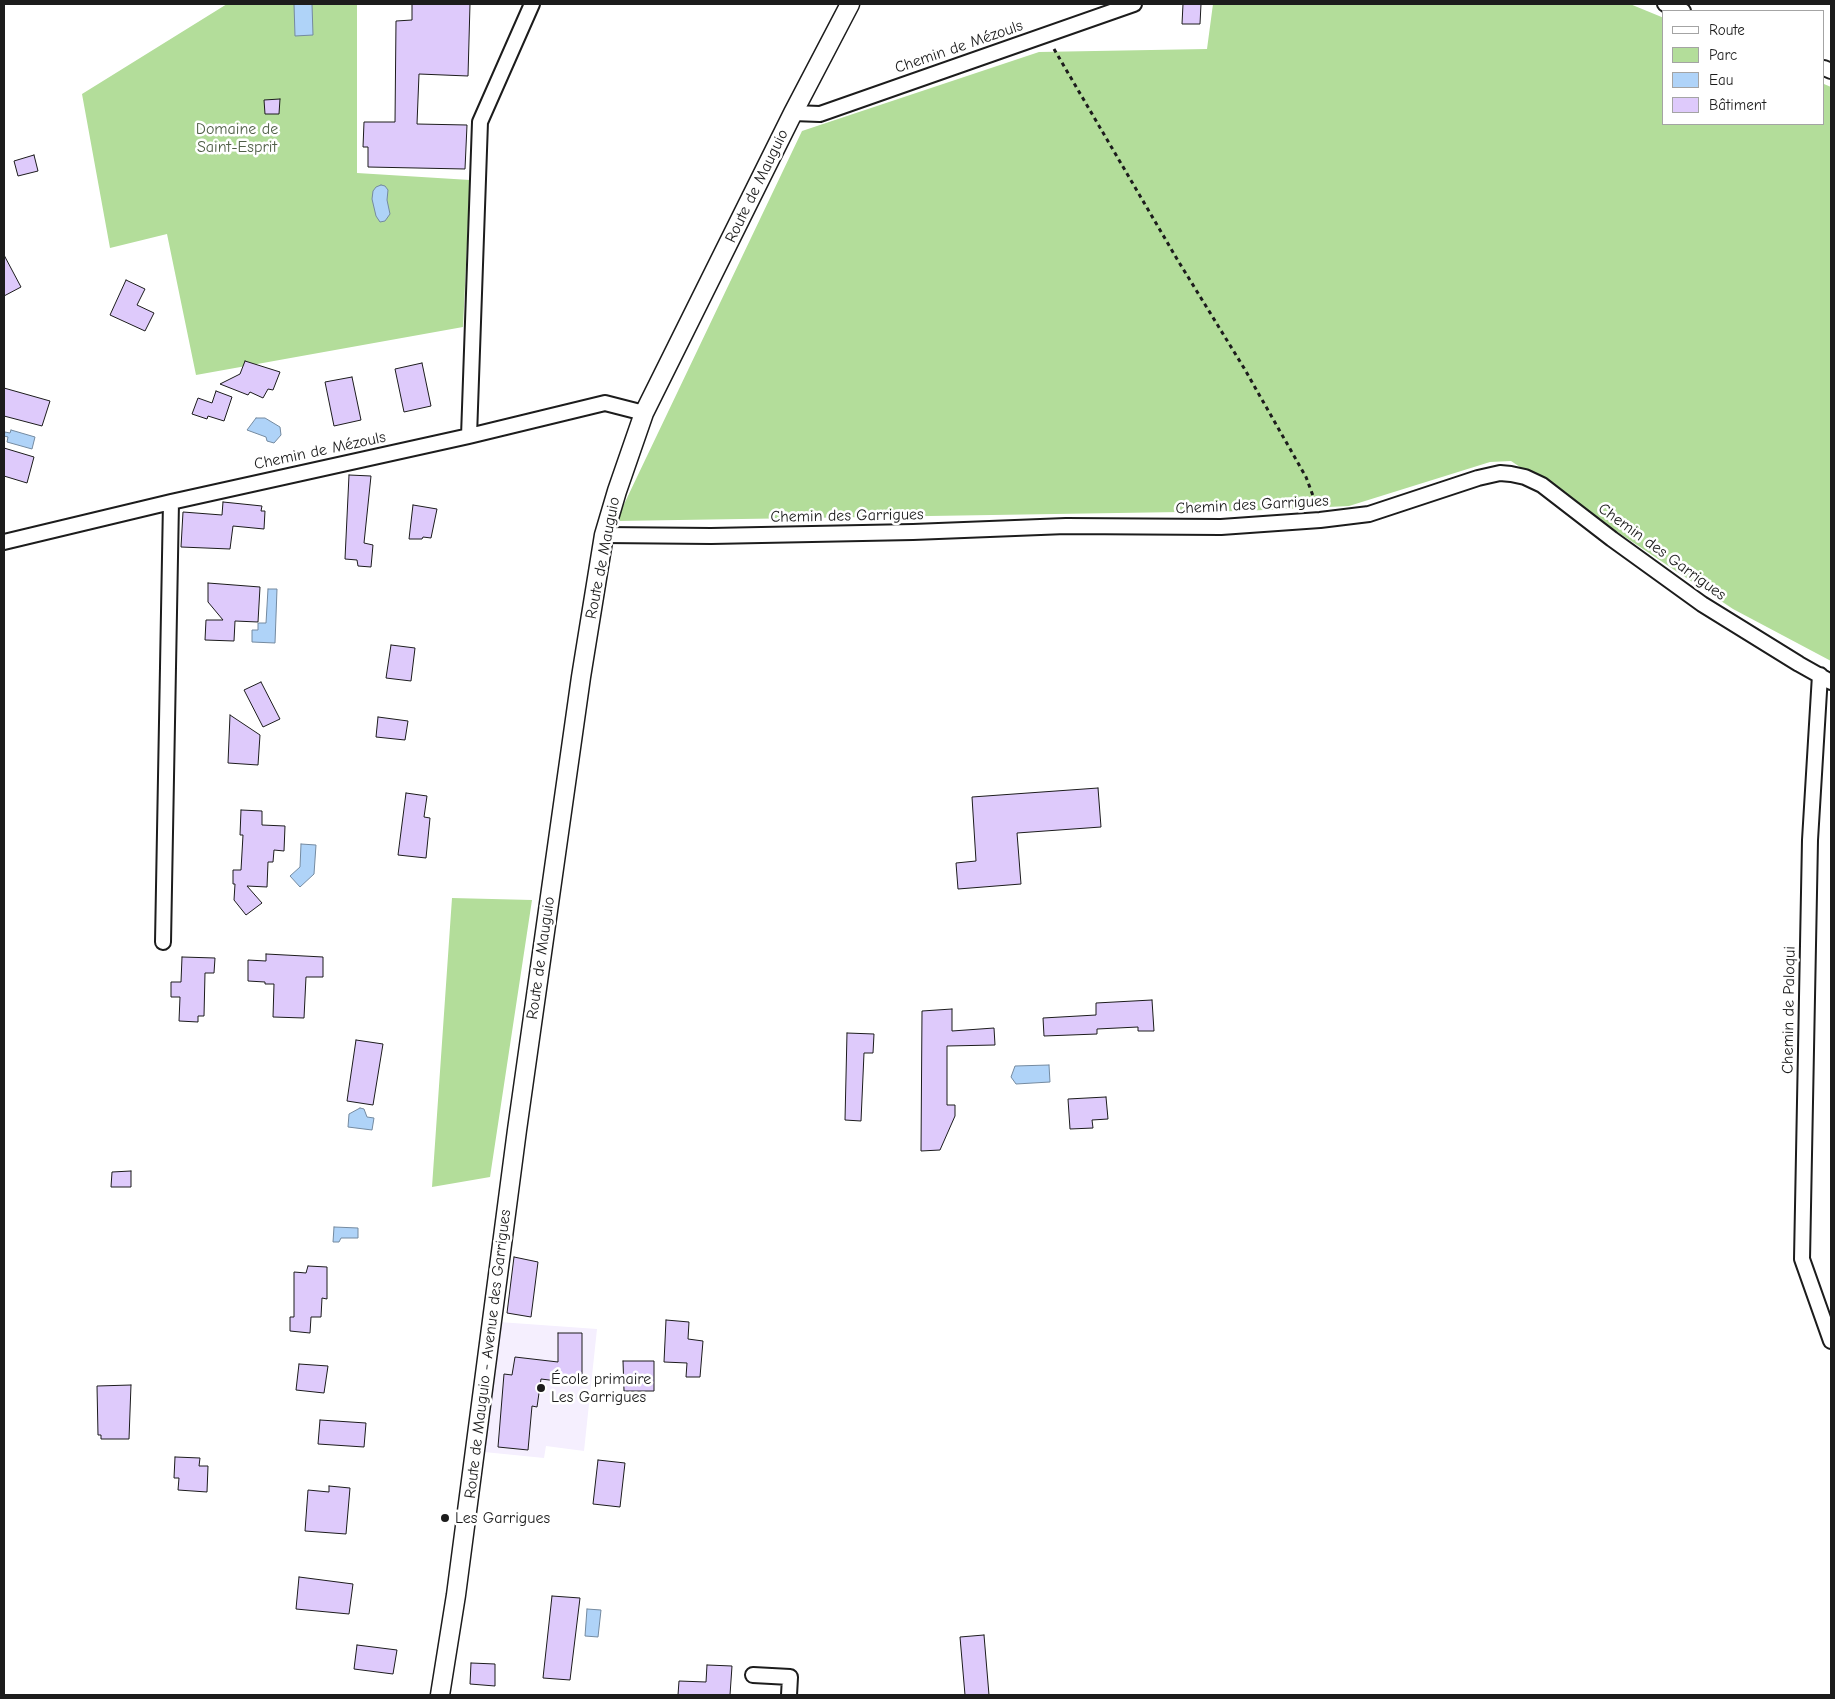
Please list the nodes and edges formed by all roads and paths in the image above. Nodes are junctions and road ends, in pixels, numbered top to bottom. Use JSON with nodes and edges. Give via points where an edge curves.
{"nodes":[{"id":1,"x":532,"y":4,"type":"edge"},
{"id":2,"x":850,"y":4,"type":"edge"},
{"id":3,"x":1134,"y":4,"type":"edge"},
{"id":4,"x":1665,"y":4,"type":"edge"},
{"id":5,"x":1680,"y":10,"type":"edge"},
{"id":6,"x":1046,"y":35,"type":"junction"},
{"id":7,"x":793,"y":113,"type":"junction"},
{"id":8,"x":644,"y":413,"type":"junction"},
{"id":9,"x":469,"y":436,"type":"junction"},
{"id":10,"x":171,"y":502,"type":"junction"},
{"id":11,"x":1320,"y":520,"type":"junction"},
{"id":12,"x":604,"y":535,"type":"junction"},
{"id":13,"x":4,"y":542,"type":"edge"},
{"id":14,"x":1826,"y":678,"type":"edge"},
{"id":15,"x":163,"y":942,"type":"dead end"},
{"id":16,"x":517,"y":1130,"type":"joint"},
{"id":17,"x":1831,"y":1341,"type":"edge"},
{"id":18,"x":753,"y":1675,"type":"dead end"},
{"id":19,"x":440,"y":1695,"type":"edge"},
{"id":20,"x":789,"y":1695,"type":"edge"}],
"edges":[{"from":1,"to":9,"type":"street","via":[[480,122]]},
{"from":2,"to":7,"type":"street","name":"Route de Mauguio"},
{"from":3,"to":6,"type":"street","name":"Chemin de Mézouls"},
{"from":4,"to":5,"type":"street"},
{"from":6,"to":7,"type":"street","name":"Chemin de Mézouls","via":[[820,114]]},
{"from":6,"to":11,"type":"path","via":[[1306,477]]},
{"from":7,"to":8,"type":"street","name":"Route de Mauguio"},
{"from":8,"to":9,"type":"street","name":"Chemin de Mézouls","via":[[605,403]]},
{"from":8,"to":12,"type":"street","name":"Route de Mauguio"},
{"from":9,"to":10,"type":"street","name":"Chemin de Mézouls"},
{"from":10,"to":13,"type":"street","name":"Chemin de Mézouls"},
{"from":10,"to":15,"type":"street"},
{"from":11,"to":12,"type":"street","name":"Chemin des Garrigues","via":[[1221,527],[1066,526],[711,536]]},
{"from":11,"to":14,"type":"street","name":"Chemin des Garrigues","via":[[1369,514],[1490,475],[1525,478],[1542,485],[1702,604]]},
{"from":12,"to":16,"type":"street","name":"Route de Mauguio"},
{"from":14,"to":17,"type":"street","name":"Chemin de Paloqui","via":[[1810,840],[1802,1259]]},
{"from":16,"to":19,"type":"street","name":"Route de Mauguio - Avenue des Garrigues"},
{"from":18,"to":20,"type":"street","via":[[790,1677]]}]}
